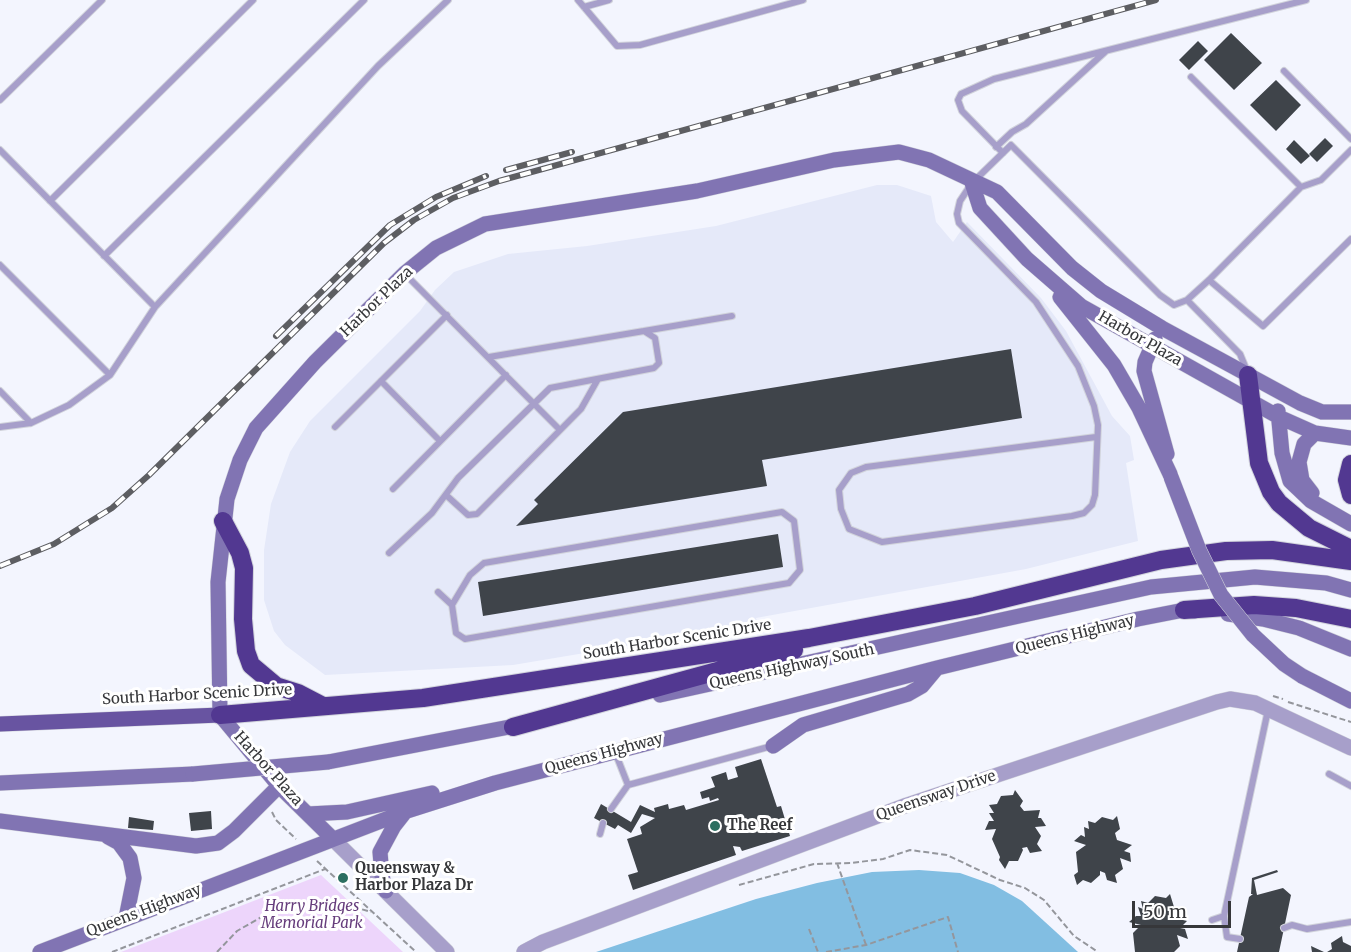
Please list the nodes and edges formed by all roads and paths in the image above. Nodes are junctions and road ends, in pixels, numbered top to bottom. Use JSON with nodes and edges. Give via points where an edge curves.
{"nodes":[{"id":1,"x":102,"y":0,"type":"edge"},
{"id":2,"x":253,"y":0,"type":"edge"},
{"id":3,"x":364,"y":0,"type":"edge"},
{"id":4,"x":448,"y":0,"type":"edge"},
{"id":5,"x":578,"y":0,"type":"edge"},
{"id":6,"x":609,"y":0,"type":"edge"},
{"id":7,"x":803,"y":0,"type":"edge"},
{"id":8,"x":1306,"y":0,"type":"edge"},
{"id":9,"x":584,"y":7,"type":"junction"},
{"id":10,"x":1109,"y":49,"type":"junction"},
{"id":11,"x":1284,"y":71,"type":"dead end"},
{"id":12,"x":1191,"y":77,"type":"dead end"},
{"id":13,"x":0,"y":100,"type":"edge"},
{"id":14,"x":1351,"y":139,"type":"edge"},
{"id":15,"x":996,"y":147,"type":"junction"},
{"id":16,"x":0,"y":150,"type":"edge"},
{"id":17,"x":1351,"y":150,"type":"edge"},
{"id":18,"x":1003,"y":153,"type":"junction"},
{"id":19,"x":972,"y":183,"type":"junction"},
{"id":20,"x":1301,"y":187,"type":"junction"},
{"id":21,"x":50,"y":201,"type":"junction"},
{"id":22,"x":1351,"y":239,"type":"edge"},
{"id":23,"x":104,"y":256,"type":"junction"},
{"id":24,"x":1027,"y":259,"type":"junction"},
{"id":25,"x":0,"y":264,"type":"edge"},
{"id":26,"x":405,"y":273,"type":"junction"},
{"id":27,"x":1209,"y":280,"type":"junction"},
{"id":28,"x":1187,"y":300,"type":"junction"},
{"id":29,"x":155,"y":307,"type":"junction"},
{"id":30,"x":447,"y":315,"type":"junction"},
{"id":31,"x":732,"y":316,"type":"dead end"},
{"id":32,"x":1162,"y":328,"type":"junction"},
{"id":33,"x":644,"y":331,"type":"junction"},
{"id":34,"x":1151,"y":346,"type":"junction"},
{"id":35,"x":489,"y":357,"type":"junction"},
{"id":36,"x":111,"y":375,"type":"junction"},
{"id":37,"x":506,"y":375,"type":"junction"},
{"id":38,"x":1248,"y":375,"type":"junction"},
{"id":39,"x":598,"y":379,"type":"junction"},
{"id":40,"x":381,"y":381,"type":"junction"},
{"id":41,"x":1274,"y":389,"type":"junction"},
{"id":42,"x":0,"y":391,"type":"edge"},
{"id":43,"x":1253,"y":402,"type":"junction"},
{"id":44,"x":535,"y":405,"type":"junction"},
{"id":45,"x":1351,"y":412,"type":"edge"},
{"id":46,"x":1279,"y":417,"type":"junction"},
{"id":47,"x":28,"y":423,"type":"junction"},
{"id":48,"x":0,"y":427,"type":"edge"},
{"id":49,"x":335,"y":427,"type":"dead end"},
{"id":50,"x":560,"y":430,"type":"junction"},
{"id":51,"x":0,"y":433,"type":"edge"},
{"id":52,"x":1315,"y":433,"type":"junction"},
{"id":53,"x":1096,"y":437,"type":"junction"},
{"id":54,"x":1351,"y":438,"type":"edge"},
{"id":55,"x":440,"y":441,"type":"junction"},
{"id":56,"x":1351,"y":464,"type":"edge"},
{"id":57,"x":1170,"y":476,"type":"junction"},
{"id":58,"x":393,"y":489,"type":"dead end"},
{"id":59,"x":446,"y":495,"type":"junction"},
{"id":60,"x":1351,"y":495,"type":"edge"},
{"id":61,"x":1336,"y":516,"type":"junction"},
{"id":62,"x":223,"y":522,"type":"junction"},
{"id":63,"x":1351,"y":524,"type":"edge"},
{"id":64,"x":1351,"y":549,"type":"edge"},
{"id":65,"x":389,"y":553,"type":"dead end"},
{"id":66,"x":1351,"y":561,"type":"edge"},
{"id":67,"x":1351,"y":590,"type":"edge"},
{"id":68,"x":438,"y":592,"type":"dead end"},
{"id":69,"x":452,"y":605,"type":"junction"},
{"id":70,"x":1184,"y":610,"type":"junction"},
{"id":71,"x":1351,"y":619,"type":"edge"},
{"id":72,"x":903,"y":621,"type":"junction"},
{"id":73,"x":1351,"y":649,"type":"edge"},
{"id":74,"x":938,"y":668,"type":"junction"},
{"id":75,"x":1351,"y":701,"type":"edge"},
{"id":76,"x":323,"y":706,"type":"junction"},
{"id":77,"x":1268,"y":710,"type":"junction"},
{"id":78,"x":220,"y":715,"type":"junction"},
{"id":79,"x":1351,"y":722,"type":"edge"},
{"id":80,"x":0,"y":724,"type":"edge"},
{"id":81,"x":513,"y":726,"type":"junction"},
{"id":82,"x":773,"y":746,"type":"joint"},
{"id":83,"x":1351,"y":748,"type":"edge"},
{"id":84,"x":614,"y":750,"type":"junction"},
{"id":85,"x":558,"y":766,"type":"junction"},
{"id":86,"x":1329,"y":774,"type":"dead end"},
{"id":87,"x":0,"y":783,"type":"edge"},
{"id":88,"x":628,"y":785,"type":"junction"},
{"id":89,"x":279,"y":786,"type":"junction"},
{"id":90,"x":1351,"y":786,"type":"edge"},
{"id":91,"x":271,"y":809,"type":"dead end"},
{"id":92,"x":611,"y":809,"type":"dead end"},
{"id":93,"x":406,"y":811,"type":"junction"},
{"id":94,"x":309,"y":814,"type":"junction"},
{"id":95,"x":0,"y":821,"type":"edge"},
{"id":96,"x":603,"y":823,"type":"dead end"},
{"id":97,"x":600,"y":834,"type":"dead end"},
{"id":98,"x":105,"y":835,"type":"junction"},
{"id":99,"x":333,"y":839,"type":"junction"},
{"id":100,"x":299,"y":842,"type":"dead end"},
{"id":101,"x":837,"y":864,"type":"junction"},
{"id":102,"x":738,"y":885,"type":"dead end"},
{"id":103,"x":386,"y":891,"type":"junction"},
{"id":104,"x":374,"y":913,"type":"junction"},
{"id":105,"x":1224,"y":916,"type":"junction"},
{"id":106,"x":126,"y":918,"type":"junction"},
{"id":107,"x":1212,"y":920,"type":"dead end"},
{"id":108,"x":1351,"y":922,"type":"edge"},
{"id":109,"x":1284,"y":928,"type":"dead end"},
{"id":110,"x":809,"y":929,"type":"dead end"},
{"id":111,"x":1240,"y":939,"type":"dead end"},
{"id":112,"x":866,"y":945,"type":"junction"},
{"id":113,"x":40,"y":952,"type":"edge"},
{"id":114,"x":112,"y":952,"type":"edge"},
{"id":115,"x":217,"y":952,"type":"edge"},
{"id":116,"x":416,"y":952,"type":"edge"},
{"id":117,"x":447,"y":952,"type":"edge"},
{"id":118,"x":524,"y":952,"type":"edge"},
{"id":119,"x":818,"y":952,"type":"edge"},
{"id":120,"x":826,"y":952,"type":"edge"},
{"id":121,"x":958,"y":952,"type":"edge"},
{"id":122,"x":1098,"y":952,"type":"edge"}],
"edges":[{"from":1,"to":13,"type":"lane"},
{"from":2,"to":21,"type":"lane"},
{"from":3,"to":23,"type":"lane"},
{"from":4,"to":29,"type":"lane","via":[[378,66]]},
{"from":5,"to":9,"type":"lane"},
{"from":6,"to":9,"type":"lane"},
{"from":7,"to":9,"type":"lane","via":[[640,45],[617,46]]},
{"from":8,"to":10,"type":"lane"},
{"from":10,"to":15,"type":"lane"},
{"from":10,"to":15,"type":"lane","via":[[994,79],[961,94],[958,100],[962,111]]},
{"from":11,"to":14,"type":"lane"},
{"from":12,"to":20,"type":"lane"},
{"from":15,"to":18,"type":"lane"},
{"from":16,"to":21,"type":"lane"},
{"from":17,"to":20,"type":"lane","via":[[1321,180]]},
{"from":18,"to":19,"type":"lane"},
{"from":18,"to":28,"type":"lane","via":[[1011,145],[1160,295],[1174,305]]},
{"from":19,"to":24,"type":"main road","name":"Harbor Plaza","via":[[980,208]]},
{"from":19,"to":26,"type":"main road","name":"Harbor Plaza","via":[[929,160],[899,152],[872,153],[697,191],[485,224],[436,248]]},
{"from":19,"to":32,"type":"main road","name":"Harbor Plaza","via":[[997,192],[1072,268],[1101,291]]},
{"from":19,"to":53,"type":"lane","via":[[960,201],[959,223],[1036,302],[1052,325],[1078,366],[1094,406]]},
{"from":20,"to":27,"type":"lane"},
{"from":21,"to":23,"type":"lane"},
{"from":22,"to":27,"type":"lane","via":[[1263,326]]},
{"from":23,"to":29,"type":"lane"},
{"from":24,"to":34,"type":"main road","name":"Harbor Plaza","via":[[1081,306]]},
{"from":24,"to":57,"type":"main road","via":[[1114,365]]},
{"from":25,"to":36,"type":"lane"},
{"from":26,"to":30,"type":"lane"},
{"from":26,"to":62,"type":"main road","name":"Harbor Plaza","via":[[315,362],[256,428],[233,479]]},
{"from":27,"to":28,"type":"lane"},
{"from":28,"to":38,"type":"lane","via":[[1240,354]]},
{"from":29,"to":36,"type":"lane"},
{"from":30,"to":35,"type":"lane"},
{"from":30,"to":40,"type":"lane"},
{"from":31,"to":33,"type":"lane"},
{"from":32,"to":34,"type":"main road"},
{"from":32,"to":38,"type":"main road","name":"Harbor Plaza"},
{"from":33,"to":35,"type":"lane"},
{"from":33,"to":39,"type":"lane","via":[[655,338],[659,363],[654,368]]},
{"from":34,"to":43,"type":"main road","name":"Harbor Plaza"},
{"from":34,"to":57,"type":"main road","via":[[1145,362],[1146,384],[1166,447]]},
{"from":35,"to":37,"type":"lane"},
{"from":36,"to":47,"type":"lane","via":[[69,405]]},
{"from":37,"to":44,"type":"lane"},
{"from":37,"to":55,"type":"lane"},
{"from":38,"to":41,"type":"main road","name":"Harbor Plaza"},
{"from":38,"to":43,"type":"highway"},
{"from":39,"to":44,"type":"lane","via":[[550,388]]},
{"from":39,"to":50,"type":"lane","via":[[581,409]]},
{"from":40,"to":49,"type":"lane"},
{"from":40,"to":55,"type":"lane"},
{"from":41,"to":45,"type":"main road","name":"Harbor Plaza","via":[[1322,412]]},
{"from":41,"to":46,"type":"main road"},
{"from":42,"to":47,"type":"lane"},
{"from":43,"to":46,"type":"main road","name":"Harbor Plaza"},
{"from":43,"to":64,"type":"highway","via":[[1259,463],[1271,492],[1309,528]]},
{"from":44,"to":50,"type":"lane"},
{"from":44,"to":59,"type":"lane","via":[[458,478]]},
{"from":46,"to":52,"type":"main road","name":"Harbor Plaza"},
{"from":46,"to":61,"type":"main road","via":[[1281,453],[1290,481],[1311,501]]},
{"from":47,"to":48,"type":"lane"},
{"from":47,"to":51,"type":"lane"},
{"from":50,"to":59,"type":"lane","via":[[477,514],[468,515]]},
{"from":52,"to":54,"type":"main road","name":"Harbor Plaza"},
{"from":52,"to":61,"type":"main road","via":[[1300,453],[1299,470],[1311,492]]},
{"from":53,"to":53,"type":"lane","via":[[866,467],[851,473],[839,490],[841,509],[849,529],[882,542],[1084,513],[1095,495]]},
{"from":55,"to":58,"type":"lane"},
{"from":56,"to":60,"type":"highway","via":[[1347,480]]},
{"from":57,"to":75,"type":"main road","bridge":true,"via":[[1198,550],[1221,595],[1253,635],[1284,664]]},
{"from":59,"to":65,"type":"lane"},
{"from":61,"to":63,"type":"main road"},
{"from":62,"to":76,"type":"highway","via":[[240,553],[243,568],[243,619],[251,665],[276,686]]},
{"from":62,"to":78,"type":"main road","name":"Harbor Plaza","via":[[218,582]]},
{"from":66,"to":72,"type":"highway","name":"South Harbor Scenic Drive","via":[[1272,550],[1226,551],[1161,560]]},
{"from":67,"to":81,"type":"main road","name":"Queens Highway South","via":[[1326,583],[1256,577],[1150,587]]},
{"from":68,"to":69,"type":"lane"},
{"from":69,"to":69,"type":"lane","via":[[456,633],[465,639],[789,583],[800,570],[794,521],[782,512],[484,563],[470,575]]},
{"from":70,"to":71,"type":"highway","via":[[1254,605]]},
{"from":70,"to":73,"type":"main road","name":"Queens Highway","via":[[1263,619],[1299,628]]},
{"from":70,"to":74,"type":"main road","name":"Queens Highway"},
{"from":72,"to":76,"type":"highway","name":"South Harbor Scenic Drive","via":[[423,698]]},
{"from":72,"to":81,"type":"highway"},
{"from":74,"to":82,"type":"main road","via":[[922,686],[908,694],[803,725]]},
{"from":74,"to":84,"type":"main road","name":"Queens Highway"},
{"from":76,"to":78,"type":"highway","name":"South Harbor Scenic Drive"},
{"from":77,"to":79,"type":"path","via":[[1274,694]]},
{"from":77,"to":83,"type":"street","name":"Queensway Drive"},
{"from":77,"to":105,"type":"lane"},
{"from":77,"to":118,"type":"street","name":"Queensway Drive","via":[[1255,703],[1230,699],[1206,705],[907,805]]},
{"from":78,"to":80,"type":"main road","name":"South Harbor Scenic Drive"},
{"from":78,"to":89,"type":"main road","name":"Harbor Plaza"},
{"from":81,"to":87,"type":"main road","name":"Queens Highway South","bridge":true,"via":[[328,762],[193,774]]},
{"from":82,"to":88,"type":"lane"},
{"from":84,"to":85,"type":"main road","name":"Queens Highway"},
{"from":84,"to":88,"type":"lane"},
{"from":85,"to":93,"type":"main road","name":"Queens Highway"},
{"from":85,"to":94,"type":"main road","via":[[347,812]]},
{"from":86,"to":90,"type":"lane"},
{"from":88,"to":92,"type":"lane"},
{"from":89,"to":94,"type":"main road","name":"Harbor Plaza"},
{"from":89,"to":98,"type":"main road","via":[[218,843],[196,846]]},
{"from":91,"to":100,"type":"path","via":[[276,820]]},
{"from":93,"to":99,"type":"main road","name":"Queens Highway"},
{"from":93,"to":103,"type":"main road","via":[[380,852]]},
{"from":94,"to":99,"type":"main road","name":"Harbor Plaza"},
{"from":95,"to":98,"type":"main road"},
{"from":96,"to":97,"type":"lane"},
{"from":98,"to":106,"type":"main road","via":[[119,843],[130,858],[134,878]]},
{"from":99,"to":103,"type":"street"},
{"from":99,"to":106,"type":"main road","name":"Queens Highway"},
{"from":101,"to":102,"type":"path","via":[[814,864]]},
{"from":101,"to":112,"type":"path"},
{"from":101,"to":122,"type":"path","via":[[883,859],[910,850],[947,855],[1044,900],[1074,936]]},
{"from":103,"to":117,"type":"street"},
{"from":104,"to":114,"type":"path","via":[[325,869]]},
{"from":104,"to":115,"type":"path","via":[[337,902],[315,900],[295,904],[270,912],[237,931]]},
{"from":104,"to":116,"type":"path"},
{"from":105,"to":107,"type":"lane"},
{"from":105,"to":111,"type":"lane","via":[[1227,937]]},
{"from":106,"to":113,"type":"main road","name":"Queens Highway"},
{"from":108,"to":109,"type":"lane","via":[[1307,929],[1292,925]]},
{"from":110,"to":119,"type":"path"},
{"from":112,"to":120,"type":"path"},
{"from":112,"to":121,"type":"path","via":[[948,917]]}]}
